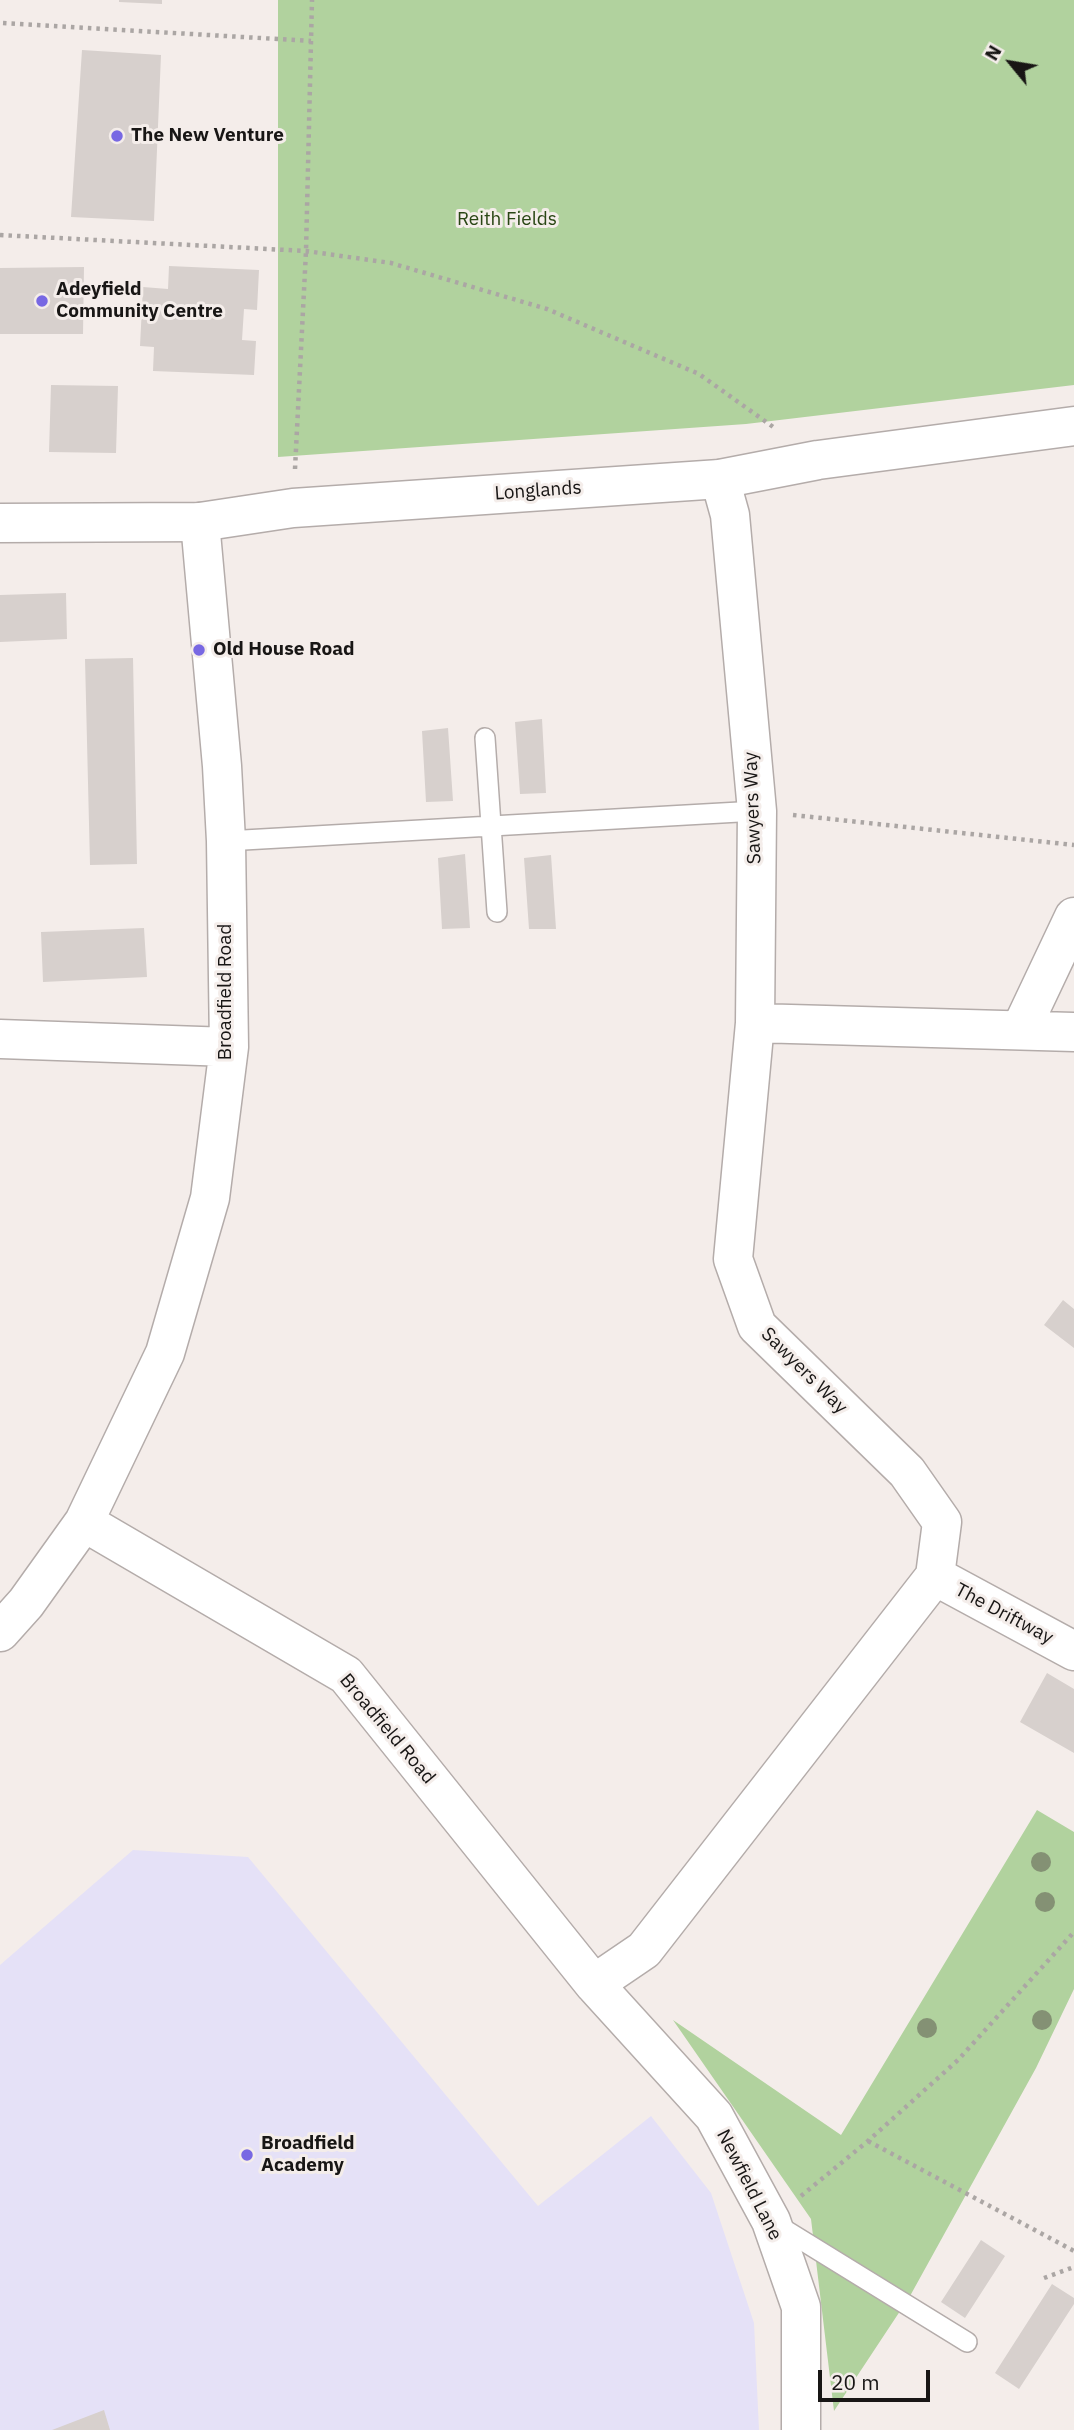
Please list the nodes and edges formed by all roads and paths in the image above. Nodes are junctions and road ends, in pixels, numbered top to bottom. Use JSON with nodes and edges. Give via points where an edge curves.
{"nodes":[{"id":1,"x":312,"y":0,"type":"edge"},
{"id":2,"x":3,"y":23,"type":"dead end"},
{"id":3,"x":311,"y":41,"type":"junction"},
{"id":4,"x":0,"y":235,"type":"edge"},
{"id":5,"x":306,"y":251,"type":"junction"},
{"id":6,"x":1074,"y":426,"type":"edge"},
{"id":7,"x":818,"y":460,"type":"junction"},
{"id":8,"x":720,"y":479,"type":"junction"},
{"id":9,"x":293,"y":508,"type":"junction"},
{"id":10,"x":200,"y":522,"type":"junction"},
{"id":11,"x":0,"y":523,"type":"edge"},
{"id":12,"x":485,"y":738,"type":"dead end"},
{"id":13,"x":757,"y":811,"type":"junction"},
{"id":14,"x":491,"y":826,"type":"junction"},
{"id":15,"x":226,"y":841,"type":"junction"},
{"id":16,"x":1074,"y":845,"type":"edge"},
{"id":17,"x":497,"y":912,"type":"dead end"},
{"id":18,"x":1074,"y":917,"type":"edge"},
{"id":19,"x":755,"y":1023,"type":"junction"},
{"id":20,"x":1021,"y":1028,"type":"junction"},
{"id":21,"x":1074,"y":1032,"type":"edge"},
{"id":22,"x":0,"y":1039,"type":"edge"},
{"id":23,"x":229,"y":1047,"type":"junction"},
{"id":24,"x":84,"y":1522,"type":"junction"},
{"id":25,"x":935,"y":1576,"type":"junction"},
{"id":26,"x":0,"y":1632,"type":"edge"},
{"id":27,"x":1074,"y":1651,"type":"edge"},
{"id":28,"x":1074,"y":1932,"type":"edge"},
{"id":29,"x":594,"y":1984,"type":"junction"},
{"id":30,"x":868,"y":2141,"type":"junction"},
{"id":31,"x":771,"y":2221,"type":"junction"},
{"id":32,"x":1074,"y":2251,"type":"edge"},
{"id":33,"x":1074,"y":2267,"type":"edge"},
{"id":34,"x":1044,"y":2278,"type":"dead end"},
{"id":35,"x":967,"y":2343,"type":"dead end"},
{"id":36,"x":801,"y":2430,"type":"edge"}],
"edges":[{"from":1,"to":3,"type":"path"},
{"from":2,"to":3,"type":"path"},
{"from":3,"to":5,"type":"path"},
{"from":4,"to":5,"type":"path"},
{"from":5,"to":7,"type":"path","via":[[391,263],[547,309],[699,374]]},
{"from":5,"to":9,"type":"path"},
{"from":6,"to":7,"type":"street","name":"Longlands"},
{"from":7,"to":8,"type":"street","name":"Longlands"},
{"from":8,"to":9,"type":"street","name":"Longlands"},
{"from":8,"to":13,"type":"street","name":"Sawyers Way","via":[[730,515]]},
{"from":9,"to":10,"type":"street","name":"Longlands"},
{"from":10,"to":11,"type":"street","name":"Longlands"},
{"from":10,"to":15,"type":"street","name":"Broadfield Road"},
{"from":12,"to":14,"type":"lane"},
{"from":13,"to":14,"type":"lane"},
{"from":13,"to":16,"type":"path"},
{"from":13,"to":19,"type":"street","name":"Sawyers Way"},
{"from":14,"to":15,"type":"lane"},
{"from":14,"to":17,"type":"lane"},
{"from":15,"to":23,"type":"street","name":"Broadfield Road"},
{"from":18,"to":20,"type":"street"},
{"from":19,"to":20,"type":"street"},
{"from":19,"to":25,"type":"street","name":"Sawyers Way","via":[[733,1259],[757,1326],[907,1472],[942,1522]]},
{"from":20,"to":21,"type":"street"},
{"from":22,"to":23,"type":"street"},
{"from":23,"to":24,"type":"street","name":"Broadfield Road","via":[[210,1198],[165,1353]]},
{"from":24,"to":26,"type":"street","name":"Broadfield Road"},
{"from":24,"to":29,"type":"street","name":"Broadfield Road","via":[[346,1675]]},
{"from":25,"to":27,"type":"street","name":"The Driftway"},
{"from":25,"to":29,"type":"street","via":[[644,1950]]},
{"from":28,"to":30,"type":"path","via":[[958,2060]]},
{"from":29,"to":31,"type":"street","name":"Newfield Lane","via":[[714,2116]]},
{"from":30,"to":31,"type":"path"},
{"from":30,"to":32,"type":"path"},
{"from":31,"to":35,"type":"lane"},
{"from":31,"to":36,"type":"street","name":"Newfield Lane","via":[[801,2307]]},
{"from":33,"to":34,"type":"path"}]}
